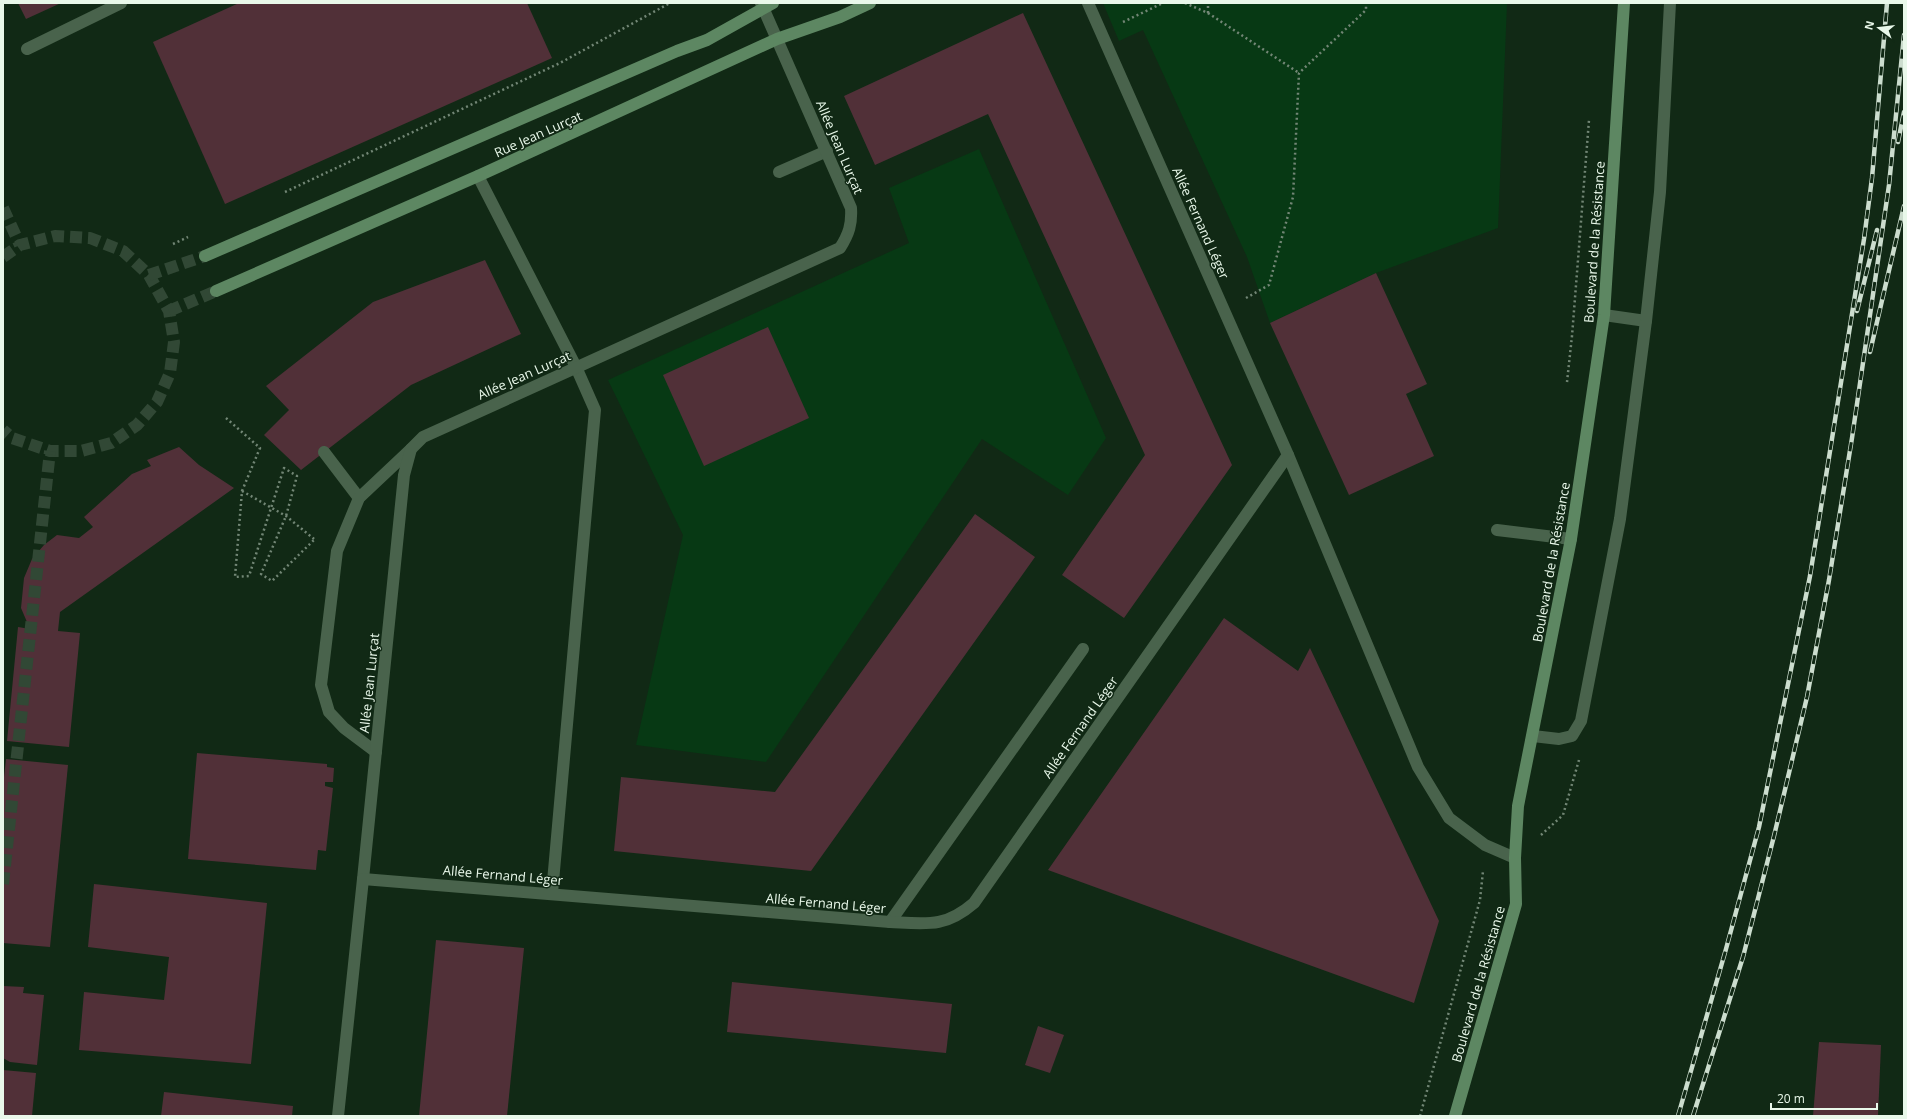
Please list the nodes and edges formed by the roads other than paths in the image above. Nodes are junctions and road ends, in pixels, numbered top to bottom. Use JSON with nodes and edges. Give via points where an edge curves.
{"nodes":[{"id":1,"x":121,"y":3,"type":"edge"},
{"id":2,"x":870,"y":3,"type":"edge"},
{"id":3,"x":1088,"y":3,"type":"edge"},
{"id":4,"x":1624,"y":3,"type":"edge"},
{"id":5,"x":1670,"y":3,"type":"edge"},
{"id":6,"x":766,"y":5,"type":"edge"},
{"id":7,"x":777,"y":39,"type":"junction"},
{"id":8,"x":28,"y":49,"type":"dead end"},
{"id":9,"x":827,"y":151,"type":"junction"},
{"id":10,"x":780,"y":172,"type":"dead end"},
{"id":11,"x":478,"y":176,"type":"junction"},
{"id":12,"x":205,"y":256,"type":"tunnel mouth"},
{"id":13,"x":216,"y":291,"type":"tunnel mouth"},
{"id":14,"x":1604,"y":315,"type":"junction"},
{"id":15,"x":1646,"y":321,"type":"junction"},
{"id":16,"x":576,"y":367,"type":"junction"},
{"id":17,"x":411,"y":449,"type":"junction"},
{"id":18,"x":324,"y":452,"type":"dead end"},
{"id":19,"x":1288,"y":455,"type":"junction"},
{"id":20,"x":359,"y":498,"type":"junction"},
{"id":21,"x":1497,"y":530,"type":"dead end"},
{"id":22,"x":1572,"y":539,"type":"junction"},
{"id":23,"x":1083,"y":649,"type":"dead end"},
{"id":24,"x":1533,"y":736,"type":"junction"},
{"id":25,"x":376,"y":752,"type":"junction"},
{"id":26,"x":1515,"y":858,"type":"junction"},
{"id":27,"x":363,"y":879,"type":"junction"},
{"id":28,"x":552,"y":893,"type":"junction"},
{"id":29,"x":890,"y":922,"type":"junction"},
{"id":30,"x":338,"y":1116,"type":"edge"},
{"id":31,"x":1455,"y":1116,"type":"edge"}],
"edges":[{"from":1,"to":8,"type":"street"},
{"from":2,"to":7,"type":"street","name":"Rue Jean Lurçat","via":[[840,17]]},
{"from":3,"to":19,"type":"street","name":"Allée Fernand Léger"},
{"from":4,"to":14,"type":"street","name":"Boulevard de la Résistance"},
{"from":5,"to":15,"type":"street","via":[[1660,192]]},
{"from":6,"to":7,"type":"street","name":"Allée Jean Lurçat"},
{"from":6,"to":12,"type":"street","name":"Rue Jean Lurçat","via":[[707,40]]},
{"from":7,"to":9,"type":"street","name":"Allée Jean Lurçat"},
{"from":7,"to":11,"type":"street","name":"Rue Jean Lurçat"},
{"from":9,"to":10,"type":"street"},
{"from":9,"to":16,"type":"street","name":"Allée Jean Lurçat","via":[[852,208],[852,223],[848,236],[840,248]]},
{"from":11,"to":13,"type":"street","name":"Rue Jean Lurçat"},
{"from":11,"to":16,"type":"street"},
{"from":14,"to":15,"type":"street"},
{"from":14,"to":22,"type":"street","name":"Boulevard de la Résistance"},
{"from":15,"to":24,"type":"street","via":[[1620,519],[1581,721],[1572,736],[1559,739]]},
{"from":16,"to":17,"type":"street","name":"Allée Jean Lurçat","via":[[422,437]]},
{"from":16,"to":28,"type":"street","via":[[595,410]]},
{"from":17,"to":20,"type":"street"},
{"from":17,"to":25,"type":"street","name":"Allée Jean Lurçat","via":[[404,475]]},
{"from":18,"to":20,"type":"street"},
{"from":19,"to":26,"type":"street","name":"Allée Fernand Léger","via":[[1418,767],[1449,818],[1484,845]]},
{"from":19,"to":29,"type":"street","name":"Allée Fernand Léger","via":[[974,903],[948,920],[928,924]]},
{"from":20,"to":25,"type":"street","via":[[337,551],[321,685],[328,712],[344,728]]},
{"from":21,"to":22,"type":"street"},
{"from":22,"to":24,"type":"street","name":"Boulevard de la Résistance"},
{"from":23,"to":29,"type":"street"},
{"from":24,"to":26,"type":"street","name":"Boulevard de la Résistance","via":[[1518,806]]},
{"from":25,"to":27,"type":"street","name":"Allée Jean Lurçat"},
{"from":26,"to":31,"type":"street","name":"Boulevard de la Résistance","via":[[1516,904]]},
{"from":27,"to":28,"type":"street","name":"Allée Fernand Léger"},
{"from":27,"to":30,"type":"street"},
{"from":28,"to":29,"type":"street","name":"Allée Fernand Léger"}]}
